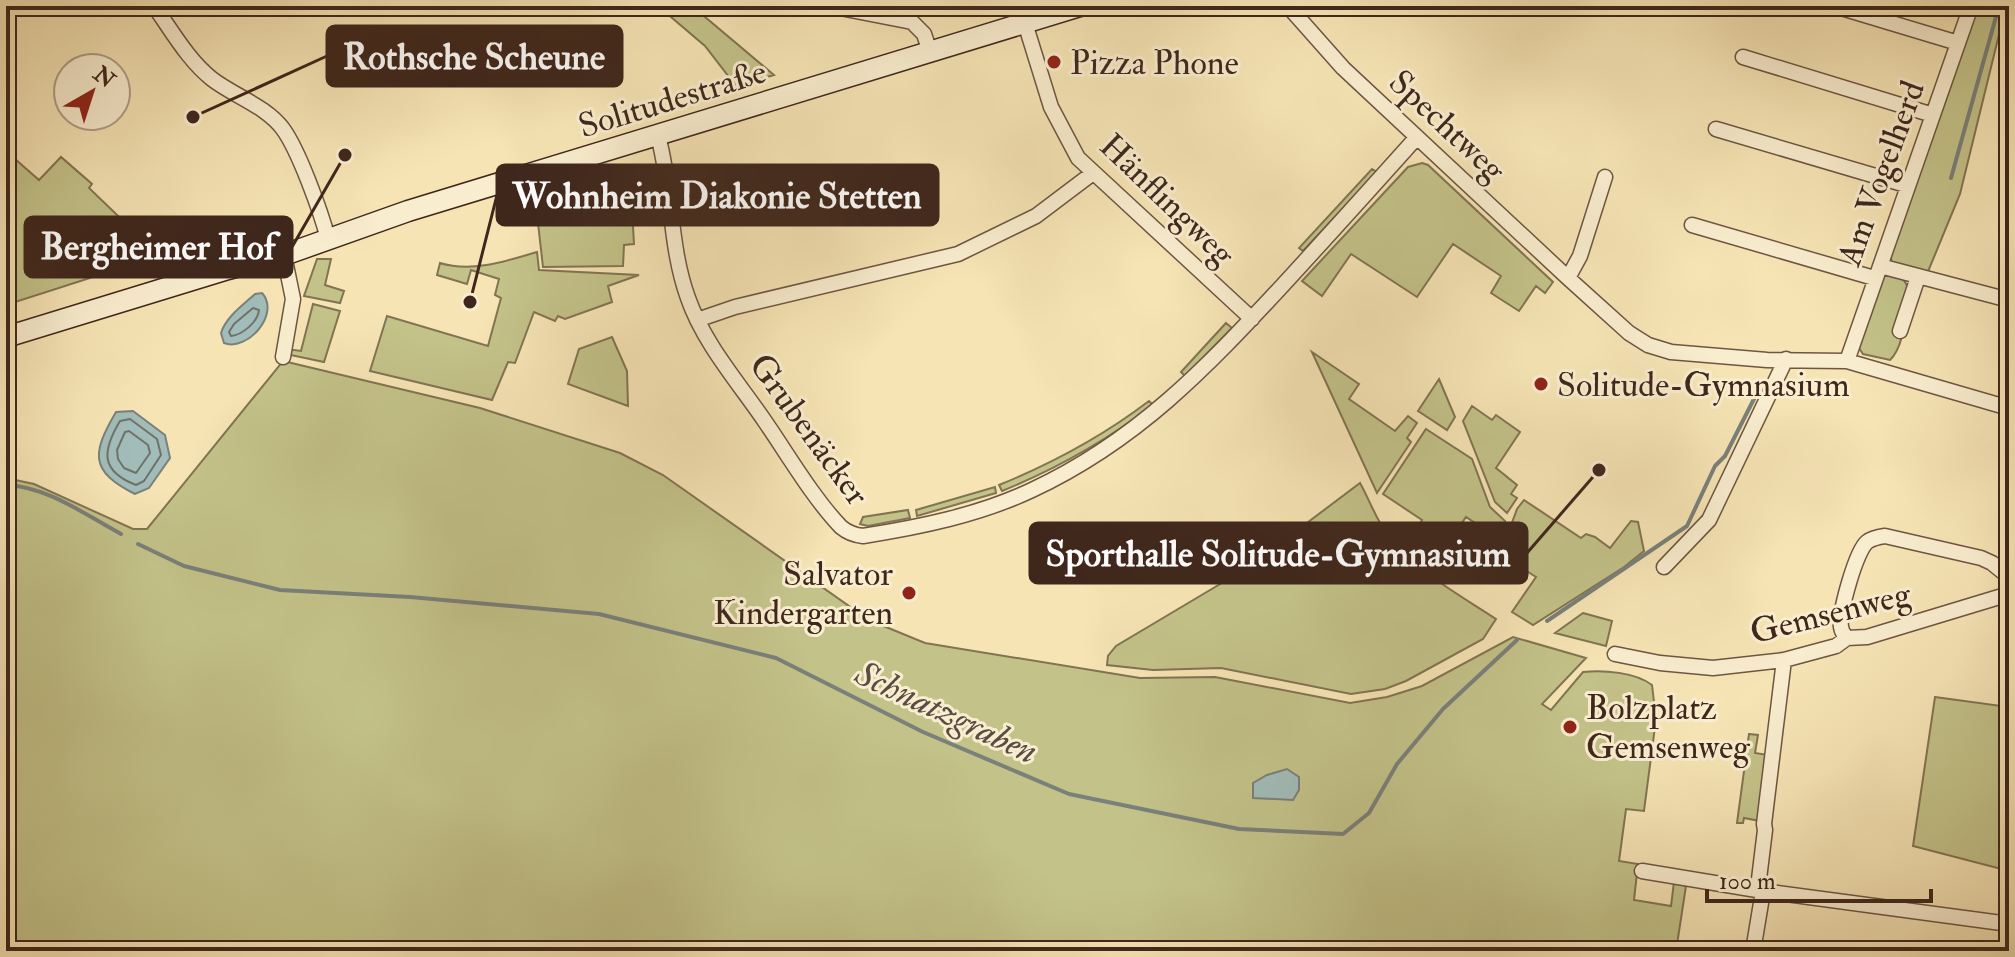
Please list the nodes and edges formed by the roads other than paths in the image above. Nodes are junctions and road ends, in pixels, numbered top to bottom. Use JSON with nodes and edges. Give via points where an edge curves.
{"nodes":[{"id":1,"x":154,"y":6,"type":"edge"},
{"id":2,"x":830,"y":6,"type":"edge"},
{"id":3,"x":1080,"y":6,"type":"edge"},
{"id":4,"x":1835,"y":6,"type":"edge"},
{"id":5,"x":1971,"y":6,"type":"edge"},
{"id":6,"x":1291,"y":7,"type":"edge"},
{"id":7,"x":1025,"y":23,"type":"junction"},
{"id":8,"x":1958,"y":43,"type":"junction"},
{"id":9,"x":930,"y":52,"type":"junction"},
{"id":10,"x":1743,"y":57,"type":"dead end"},
{"id":11,"x":1933,"y":115,"type":"junction"},
{"id":12,"x":1716,"y":129,"type":"dead end"},
{"id":13,"x":658,"y":136,"type":"junction"},
{"id":14,"x":1417,"y":137,"type":"junction"},
{"id":15,"x":1093,"y":173,"type":"junction"},
{"id":16,"x":1605,"y":177,"type":"dead end"},
{"id":17,"x":1906,"y":185,"type":"junction"},
{"id":18,"x":1692,"y":225,"type":"dead end"},
{"id":19,"x":328,"y":239,"type":"junction"},
{"id":20,"x":284,"y":255,"type":"junction"},
{"id":21,"x":1877,"y":272,"type":"junction"},
{"id":22,"x":1918,"y":277,"type":"junction"},
{"id":23,"x":1568,"y":278,"type":"junction"},
{"id":24,"x":2009,"y":300,"type":"edge"},
{"id":25,"x":1252,"y":319,"type":"junction"},
{"id":26,"x":697,"y":320,"type":"junction"},
{"id":27,"x":1900,"y":331,"type":"dead end"},
{"id":28,"x":6,"y":337,"type":"edge"},
{"id":29,"x":283,"y":357,"type":"dead end"},
{"id":30,"x":1786,"y":359,"type":"junction"},
{"id":31,"x":1847,"y":361,"type":"junction"},
{"id":32,"x":2009,"y":408,"type":"edge"},
{"id":33,"x":1664,"y":567,"type":"dead end"},
{"id":34,"x":2009,"y":577,"type":"edge"},
{"id":35,"x":2009,"y":594,"type":"edge"},
{"id":36,"x":1847,"y":638,"type":"junction"},
{"id":37,"x":1615,"y":654,"type":"dead end"},
{"id":38,"x":1784,"y":660,"type":"junction"},
{"id":39,"x":1642,"y":871,"type":"dead end"},
{"id":40,"x":1763,"y":891,"type":"junction"},
{"id":41,"x":2009,"y":924,"type":"edge"},
{"id":42,"x":1753,"y":951,"type":"edge"}],
"edges":[{"from":1,"to":19,"type":"street","via":[[200,69],[283,129]]},
{"from":2,"to":9,"type":"street","via":[[912,22],[924,34]]},
{"from":3,"to":7,"type":"street","name":"Solitudestraße"},
{"from":4,"to":8,"type":"street"},
{"from":5,"to":8,"type":"street","name":"Am Vogelherd"},
{"from":6,"to":14,"type":"street","name":"Spechtweg","via":[[1343,68]]},
{"from":7,"to":9,"type":"street","name":"Solitudestraße"},
{"from":7,"to":15,"type":"street","name":"Hänflingweg","via":[[1051,107],[1078,158]]},
{"from":8,"to":11,"type":"street","name":"Am Vogelherd"},
{"from":9,"to":13,"type":"street","name":"Solitudestraße"},
{"from":10,"to":11,"type":"street"},
{"from":11,"to":17,"type":"street","name":"Am Vogelherd"},
{"from":12,"to":17,"type":"street"},
{"from":13,"to":19,"type":"street","name":"Solitudestraße"},
{"from":13,"to":26,"type":"street","name":"Grubenäcker","via":[[680,274]]},
{"from":14,"to":23,"type":"street","name":"Spechtweg"},
{"from":14,"to":25,"type":"street","name":"Grubenäcker"},
{"from":15,"to":25,"type":"street","name":"Hänflingweg"},
{"from":15,"to":26,"type":"street","via":[[1036,216],[958,254]]},
{"from":16,"to":23,"type":"street"},
{"from":17,"to":21,"type":"street","name":"Am Vogelherd"},
{"from":18,"to":21,"type":"street"},
{"from":19,"to":20,"type":"street","name":"Solitudestraße"},
{"from":20,"to":28,"type":"street","name":"Solitudestraße"},
{"from":20,"to":29,"type":"street","via":[[293,299]]},
{"from":21,"to":22,"type":"street"},
{"from":21,"to":31,"type":"street","name":"Am Vogelherd"},
{"from":22,"to":24,"type":"street"},
{"from":22,"to":27,"type":"street"},
{"from":23,"to":30,"type":"street","name":"Spechtweg","via":[[1648,345],[1671,352]]},
{"from":25,"to":26,"type":"street","name":"Grubenäcker","via":[[1161,409],[1074,468],[1032,490],[956,517],[863,536],[841,527],[801,475]]},
{"from":30,"to":31,"type":"street","name":"Spechtweg"},
{"from":30,"to":33,"type":"street","via":[[1709,520]]},
{"from":31,"to":32,"type":"street","name":"Spechtweg"},
{"from":34,"to":36,"type":"street","via":[[1981,558],[1874,538],[1859,554],[1841,616]]},
{"from":35,"to":36,"type":"street","name":"Gemsenweg","via":[[1867,637]]},
{"from":36,"to":38,"type":"street","name":"Gemsenweg"},
{"from":37,"to":38,"type":"street","name":"Gemsenweg","via":[[1713,668]]},
{"from":38,"to":40,"type":"street","via":[[1759,879]]},
{"from":39,"to":40,"type":"street"},
{"from":40,"to":41,"type":"street"},
{"from":40,"to":42,"type":"street"}]}
